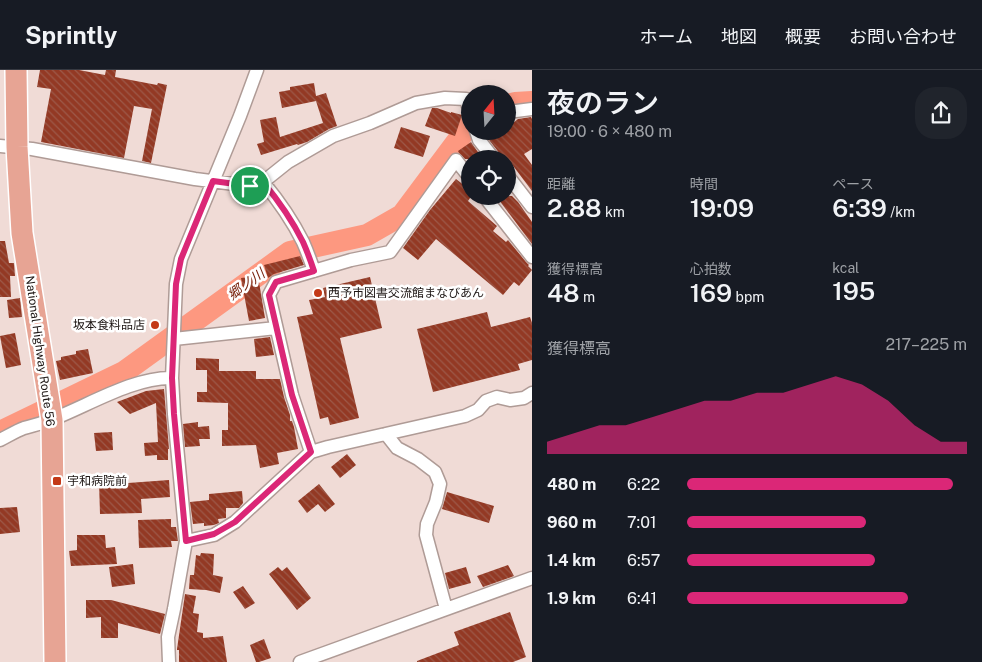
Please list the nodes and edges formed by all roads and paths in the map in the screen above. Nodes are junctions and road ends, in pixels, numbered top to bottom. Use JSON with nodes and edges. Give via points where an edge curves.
{"nodes":[{"id":1,"x":16,"y":70,"type":"edge"},
{"id":2,"x":257,"y":70,"type":"edge"},
{"id":3,"x":461,"y":99,"type":"edge"},
{"id":4,"x":532,"y":109,"type":"edge"},
{"id":5,"x":516,"y":111,"type":"edge"},
{"id":6,"x":479,"y":140,"type":"edge"},
{"id":7,"x":9,"y":146,"type":"edge"},
{"id":8,"x":487,"y":150,"type":"edge"},
{"id":9,"x":461,"y":166,"type":"edge"},
{"id":10,"x":213,"y":181,"type":"junction"},
{"id":11,"x":263,"y":182,"type":"junction"},
{"id":12,"x":516,"y":186,"type":"edge"},
{"id":13,"x":491,"y":205,"type":"edge"},
{"id":14,"x":532,"y":207,"type":"edge"},
{"id":15,"x":532,"y":258,"type":"edge"},
{"id":16,"x":314,"y":271,"type":"junction"},
{"id":17,"x":276,"y":328,"type":"junction"},
{"id":18,"x":174,"y":338,"type":"junction"},
{"id":19,"x":172,"y":378,"type":"junction"},
{"id":20,"x":532,"y":393,"type":"edge"},
{"id":21,"x":52,"y":420,"type":"junction"},
{"id":22,"x":386,"y":434,"type":"junction"},
{"id":23,"x":0,"y":440,"type":"edge"},
{"id":24,"x":311,"y":452,"type":"junction"},
{"id":25,"x":186,"y":541,"type":"junction"},
{"id":26,"x":532,"y":578,"type":"edge"},
{"id":27,"x":446,"y":609,"type":"junction"},
{"id":28,"x":56,"y":662,"type":"edge"},
{"id":29,"x":169,"y":662,"type":"edge"},
{"id":30,"x":300,"y":662,"type":"edge"}],
"edges":[{"from":1,"to":7,"type":"highway","name":"National Highway Route 56"},
{"from":2,"to":10,"type":"street"},
{"from":3,"to":11,"type":"street","via":[[416,103],[333,136],[288,162]]},
{"from":4,"to":5,"type":"street"},
{"from":6,"to":8,"type":"street"},
{"from":7,"to":10,"type":"street"},
{"from":7,"to":21,"type":"highway","name":"National Highway Route 56"},
{"from":9,"to":16,"type":"street","via":[[456,160],[390,252]]},
{"from":10,"to":11,"type":"street","via":[[250,186]]},
{"from":10,"to":18,"type":"street","via":[[181,259],[176,284]]},
{"from":11,"to":16,"type":"street","via":[[292,222]]},
{"from":12,"to":14,"type":"street"},
{"from":13,"to":15,"type":"street"},
{"from":16,"to":17,"type":"street","via":[[276,282],[269,295]]},
{"from":17,"to":18,"type":"street"},
{"from":17,"to":24,"type":"street","via":[[292,395]]},
{"from":18,"to":19,"type":"street"},
{"from":19,"to":21,"type":"street","via":[[136,384]]},
{"from":19,"to":25,"type":"street"},
{"from":20,"to":22,"type":"street","via":[[510,400],[497,397],[465,416]]},
{"from":21,"to":23,"type":"street"},
{"from":21,"to":28,"type":"highway","name":"National Highway Route 56"},
{"from":22,"to":24,"type":"street"},
{"from":22,"to":27,"type":"street","via":[[397,448],[435,472],[440,484],[426,535]]},
{"from":24,"to":25,"type":"street","via":[[235,522],[214,534]]},
{"from":25,"to":29,"type":"street","via":[[168,637]]},
{"from":26,"to":27,"type":"street"},
{"from":27,"to":30,"type":"street"}]}
